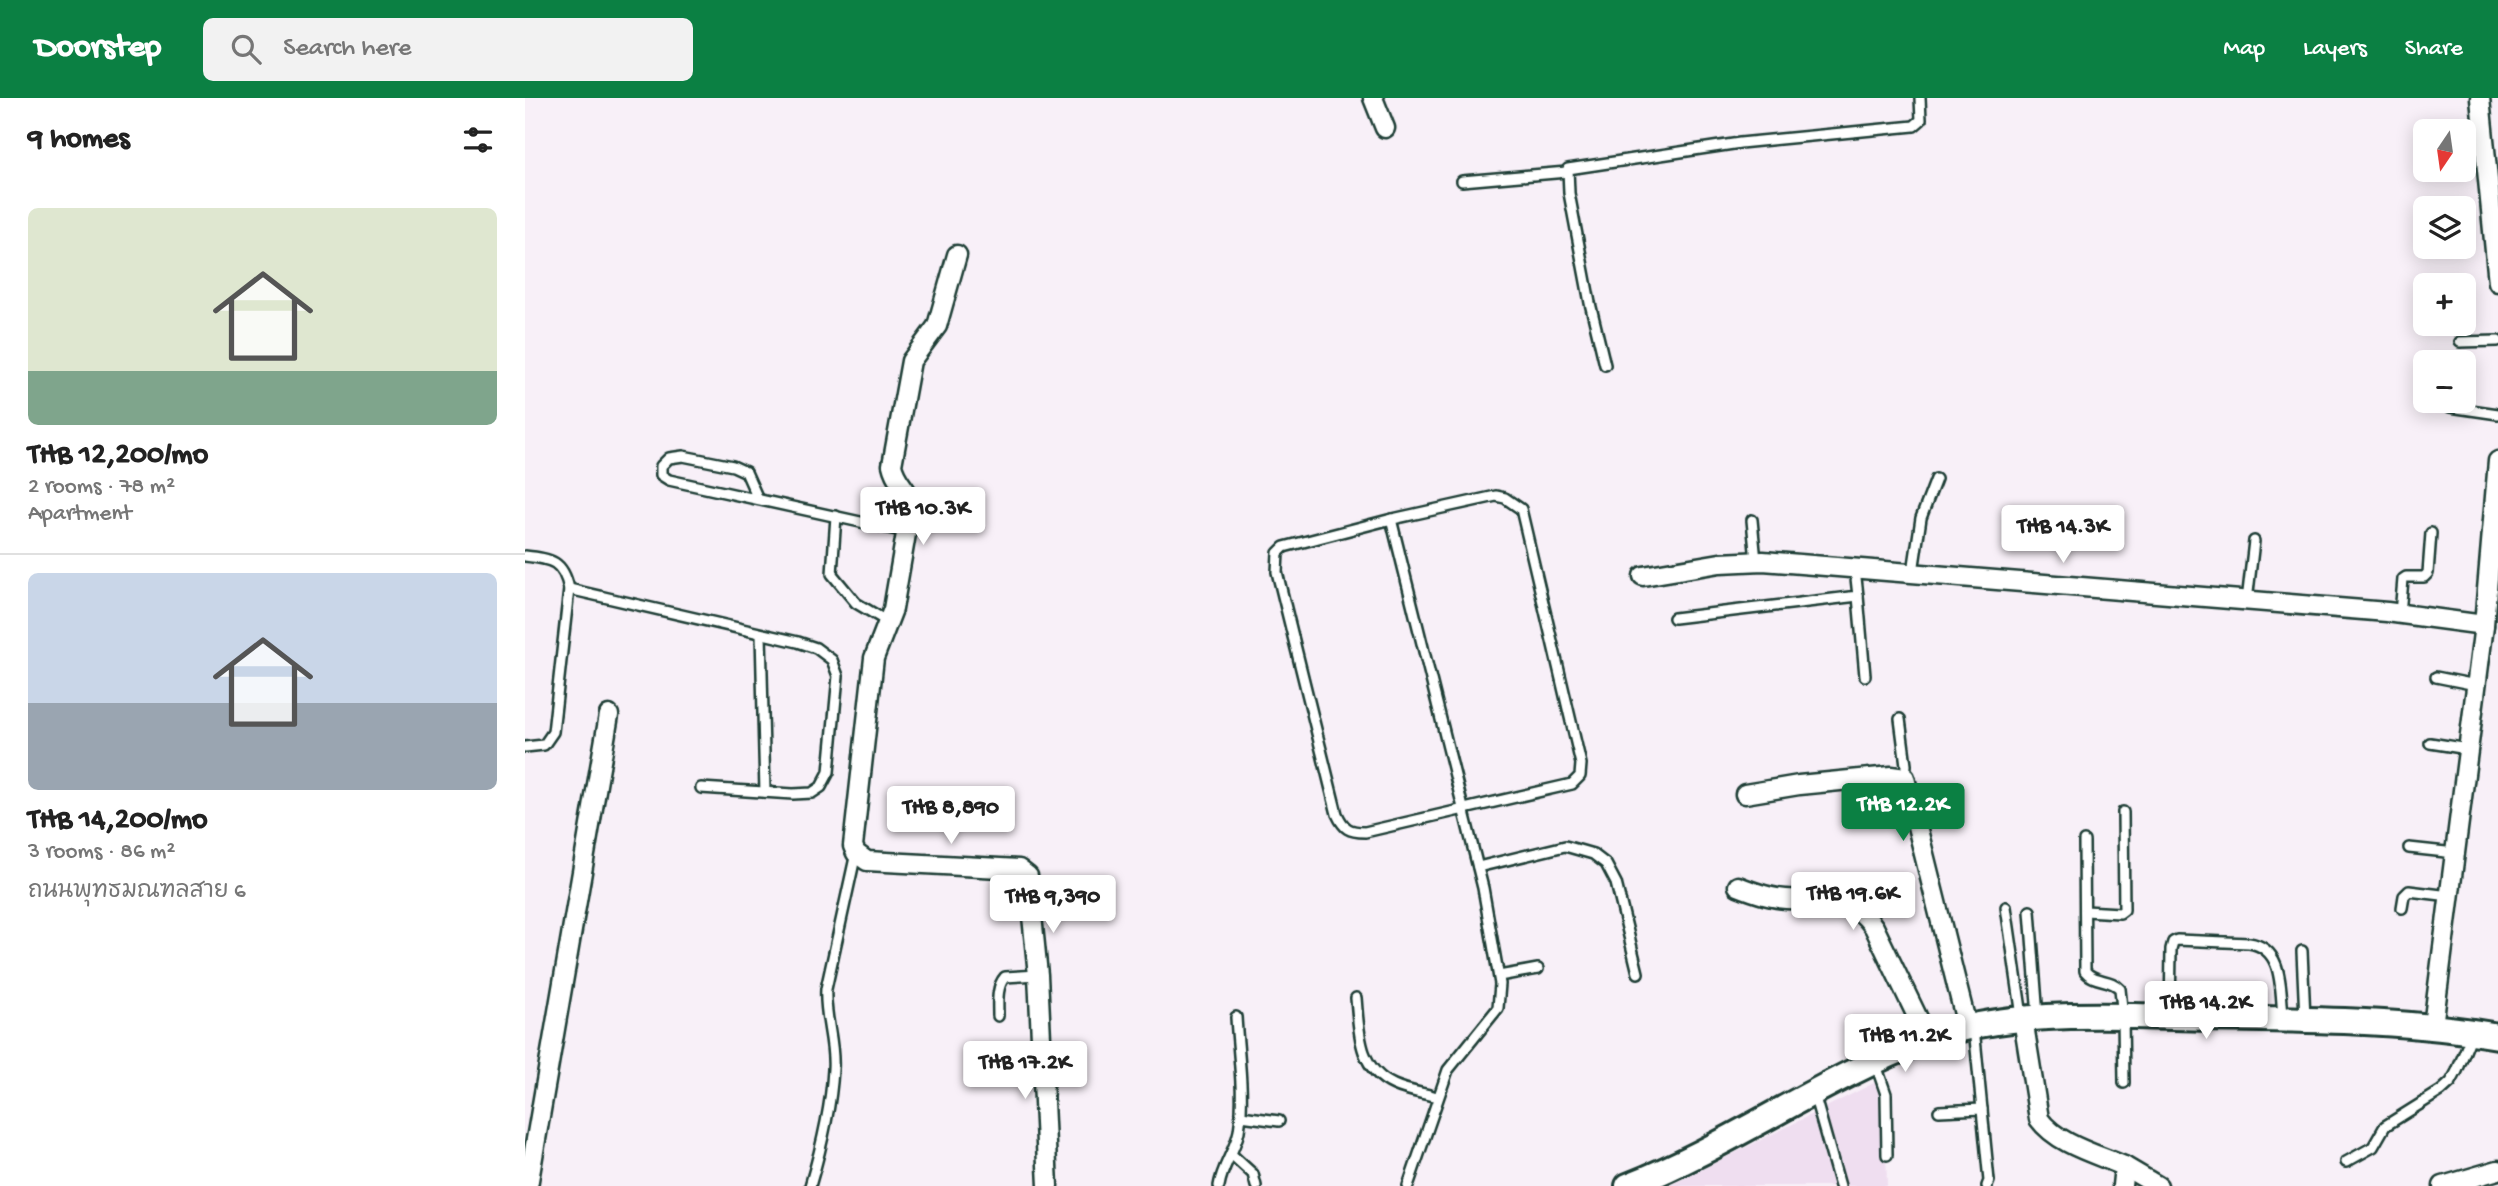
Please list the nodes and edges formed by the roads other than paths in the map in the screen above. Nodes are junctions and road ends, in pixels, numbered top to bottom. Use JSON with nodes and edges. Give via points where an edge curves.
{"nodes":[{"id":1,"x":1373,"y":98,"type":"edge"},
{"id":2,"x":1920,"y":98,"type":"edge"},
{"id":3,"x":2480,"y":98,"type":"edge"},
{"id":4,"x":1385,"y":128,"type":"dead end"},
{"id":5,"x":1567,"y":172,"type":"junction"},
{"id":6,"x":1462,"y":181,"type":"dead end"},
{"id":7,"x":957,"y":255,"type":"dead end"},
{"id":8,"x":2498,"y":282,"type":"edge"},
{"id":9,"x":2498,"y":341,"type":"edge"},
{"id":10,"x":2460,"y":342,"type":"dead end"},
{"id":11,"x":1605,"y":365,"type":"dead end"},
{"id":12,"x":2476,"y":411,"type":"edge"},
{"id":13,"x":2498,"y":414,"type":"edge"},
{"id":14,"x":2498,"y":461,"type":"edge"},
{"id":15,"x":1936,"y":479,"type":"dead end"},
{"id":16,"x":758,"y":499,"type":"junction"},
{"id":17,"x":835,"y":516,"type":"junction"},
{"id":18,"x":1391,"y":519,"type":"junction"},
{"id":19,"x":1752,"y":520,"type":"dead end"},
{"id":20,"x":907,"y":532,"type":"junction"},
{"id":21,"x":2431,"y":533,"type":"dead end"},
{"id":22,"x":2254,"y":541,"type":"dead end"},
{"id":23,"x":525,"y":556,"type":"edge"},
{"id":24,"x":1756,"y":561,"type":"junction"},
{"id":25,"x":1856,"y":569,"type":"junction"},
{"id":26,"x":1913,"y":572,"type":"junction"},
{"id":27,"x":1643,"y":576,"type":"dead end"},
{"id":28,"x":569,"y":589,"type":"junction"},
{"id":29,"x":1858,"y":596,"type":"junction"},
{"id":30,"x":2247,"y":601,"type":"junction"},
{"id":31,"x":2400,"y":614,"type":"junction"},
{"id":32,"x":1674,"y":618,"type":"dead end"},
{"id":33,"x":888,"y":622,"type":"junction"},
{"id":34,"x":2484,"y":625,"type":"junction"},
{"id":35,"x":761,"y":634,"type":"junction"},
{"id":36,"x":1865,"y":676,"type":"dead end"},
{"id":37,"x":2436,"y":677,"type":"dead end"},
{"id":38,"x":2476,"y":685,"type":"junction"},
{"id":39,"x":609,"y":715,"type":"dead end"},
{"id":40,"x":1900,"y":719,"type":"dead end"},
{"id":41,"x":2430,"y":743,"type":"dead end"},
{"id":42,"x":525,"y":747,"type":"edge"},
{"id":43,"x":2468,"y":749,"type":"junction"},
{"id":44,"x":1905,"y":778,"type":"junction"},
{"id":45,"x":701,"y":788,"type":"dead end"},
{"id":46,"x":765,"y":792,"type":"junction"},
{"id":47,"x":1745,"y":794,"type":"dead end"},
{"id":48,"x":1463,"y":809,"type":"junction"},
{"id":49,"x":2123,"y":811,"type":"dead end"},
{"id":50,"x":2084,"y":841,"type":"dead end"},
{"id":51,"x":2409,"y":848,"type":"dead end"},
{"id":52,"x":856,"y":853,"type":"junction"},
{"id":53,"x":2455,"y":853,"type":"junction"},
{"id":54,"x":1478,"y":867,"type":"junction"},
{"id":55,"x":1738,"y":886,"type":"dead end"},
{"id":56,"x":2449,"y":896,"type":"junction"},
{"id":57,"x":2006,"y":907,"type":"dead end"},
{"id":58,"x":2402,"y":908,"type":"dead end"},
{"id":59,"x":2030,"y":911,"type":"dead end"},
{"id":60,"x":2085,"y":911,"type":"junction"},
{"id":61,"x":2302,"y":951,"type":"dead end"},
{"id":62,"x":1538,"y":969,"type":"dead end"},
{"id":63,"x":1638,"y":973,"type":"dead end"},
{"id":64,"x":1038,"y":975,"type":"junction"},
{"id":65,"x":1499,"y":975,"type":"junction"},
{"id":66,"x":1356,"y":998,"type":"dead end"},
{"id":67,"x":998,"y":1016,"type":"dead end"},
{"id":68,"x":1236,"y":1017,"type":"dead end"},
{"id":69,"x":2123,"y":1017,"type":"junction"},
{"id":70,"x":2170,"y":1017,"type":"junction"},
{"id":71,"x":2030,"y":1019,"type":"junction"},
{"id":72,"x":2294,"y":1019,"type":"junction"},
{"id":73,"x":1970,"y":1025,"type":"junction"},
{"id":74,"x":2433,"y":1026,"type":"junction"},
{"id":75,"x":2473,"y":1032,"type":"junction"},
{"id":76,"x":2498,"y":1037,"type":"edge"},
{"id":77,"x":1920,"y":1042,"type":"junction"},
{"id":78,"x":1877,"y":1062,"type":"junction"},
{"id":79,"x":2124,"y":1083,"type":"dead end"},
{"id":80,"x":1813,"y":1092,"type":"junction"},
{"id":81,"x":1437,"y":1097,"type":"junction"},
{"id":82,"x":1982,"y":1109,"type":"junction"},
{"id":83,"x":1939,"y":1111,"type":"dead end"},
{"id":84,"x":1241,"y":1116,"type":"junction"},
{"id":85,"x":1279,"y":1121,"type":"dead end"},
{"id":86,"x":1231,"y":1154,"type":"junction"},
{"id":87,"x":1887,"y":1155,"type":"dead end"},
{"id":88,"x":2346,"y":1162,"type":"dead end"},
{"id":89,"x":2124,"y":1166,"type":"junction"},
{"id":90,"x":2498,"y":1170,"type":"edge"},
{"id":91,"x":528,"y":1186,"type":"edge"},
{"id":92,"x":810,"y":1186,"type":"edge"},
{"id":93,"x":1048,"y":1186,"type":"edge"},
{"id":94,"x":1219,"y":1186,"type":"edge"},
{"id":95,"x":1256,"y":1186,"type":"edge"},
{"id":96,"x":1408,"y":1186,"type":"edge"},
{"id":97,"x":1628,"y":1186,"type":"edge"},
{"id":98,"x":1840,"y":1186,"type":"edge"},
{"id":99,"x":1987,"y":1186,"type":"edge"},
{"id":100,"x":2122,"y":1186,"type":"edge"},
{"id":101,"x":2158,"y":1186,"type":"edge"},
{"id":102,"x":2444,"y":1186,"type":"edge"}],
"edges":[{"from":1,"to":4,"type":"street"},
{"from":2,"to":5,"type":"lane","via":[[1921,120],[1914,126],[1741,143],[1573,167]]},
{"from":3,"to":8,"type":"street"},
{"from":5,"to":6,"type":"lane"},
{"from":5,"to":11,"type":"lane"},
{"from":7,"to":20,"type":"street","via":[[937,326],[911,361],[893,465],[895,477],[910,495]]},
{"from":9,"to":10,"type":"lane"},
{"from":12,"to":13,"type":"lane"},
{"from":14,"to":34,"type":"street"},
{"from":15,"to":26,"type":"lane","via":[[1921,518]]},
{"from":16,"to":16,"type":"lane","via":[[669,480],[661,475],[660,466],[669,457],[683,456],[733,466],[746,472]]},
{"from":16,"to":17,"type":"lane"},
{"from":17,"to":20,"type":"lane"},
{"from":17,"to":33,"type":"lane","via":[[832,574],[856,603]]},
{"from":18,"to":48,"type":"lane"},
{"from":18,"to":48,"type":"lane","via":[[1284,547],[1276,563],[1280,585],[1343,827],[1366,832]]},
{"from":18,"to":48,"type":"lane","via":[[1496,496],[1521,509],[1582,771],[1572,784]]},
{"from":19,"to":24,"type":"lane"},
{"from":20,"to":33,"type":"street"},
{"from":21,"to":31,"type":"lane","via":[[2428,573],[2403,579]]},
{"from":22,"to":30,"type":"lane"},
{"from":23,"to":28,"type":"lane","via":[[557,564],[566,573]]},
{"from":24,"to":25,"type":"street"},
{"from":24,"to":27,"type":"street"},
{"from":25,"to":26,"type":"street"},
{"from":25,"to":29,"type":"lane"},
{"from":26,"to":30,"type":"street"},
{"from":28,"to":35,"type":"lane"},
{"from":28,"to":42,"type":"lane","via":[[553,732],[544,745]]},
{"from":29,"to":32,"type":"lane"},
{"from":29,"to":36,"type":"lane"},
{"from":30,"to":31,"type":"street"},
{"from":31,"to":34,"type":"street"},
{"from":33,"to":52,"type":"street","via":[[874,658],[853,846]]},
{"from":34,"to":38,"type":"street"},
{"from":35,"to":46,"type":"lane"},
{"from":35,"to":46,"type":"lane","via":[[816,648],[832,660],[838,676],[829,772],[821,788],[812,793]]},
{"from":37,"to":38,"type":"lane"},
{"from":38,"to":43,"type":"street"},
{"from":39,"to":91,"type":"street"},
{"from":40,"to":44,"type":"lane"},
{"from":41,"to":43,"type":"lane"},
{"from":43,"to":53,"type":"street"},
{"from":44,"to":47,"type":"street","via":[[1894,775]]},
{"from":44,"to":73,"type":"street"},
{"from":45,"to":46,"type":"lane"},
{"from":48,"to":54,"type":"lane"},
{"from":49,"to":60,"type":"lane","via":[[2124,910]]},
{"from":50,"to":60,"type":"lane"},
{"from":51,"to":53,"type":"lane"},
{"from":52,"to":64,"type":"street","via":[[867,861],[1024,871]]},
{"from":52,"to":92,"type":"lane","via":[[826,989],[833,1069]]},
{"from":53,"to":56,"type":"street"},
{"from":54,"to":63,"type":"lane","via":[[1565,846],[1593,854],[1606,864],[1616,883]]},
{"from":54,"to":65,"type":"lane"},
{"from":55,"to":77,"type":"street","via":[[1783,899],[1847,902],[1862,911],[1874,928]]},
{"from":56,"to":58,"type":"lane","via":[[2409,891]]},
{"from":56,"to":74,"type":"street"},
{"from":57,"to":71,"type":"lane"},
{"from":59,"to":71,"type":"lane"},
{"from":60,"to":69,"type":"lane","via":[[2085,971],[2118,985]]},
{"from":61,"to":72,"type":"lane"},
{"from":62,"to":65,"type":"lane"},
{"from":64,"to":67,"type":"lane","via":[[1001,981]]},
{"from":64,"to":93,"type":"street"},
{"from":65,"to":81,"type":"lane","via":[[1498,1008],[1456,1058]]},
{"from":66,"to":81,"type":"lane","via":[[1360,1044],[1373,1070],[1393,1085]]},
{"from":68,"to":84,"type":"lane"},
{"from":69,"to":70,"type":"main road"},
{"from":69,"to":71,"type":"main road"},
{"from":69,"to":79,"type":"lane"},
{"from":70,"to":72,"type":"main road"},
{"from":70,"to":72,"type":"lane","via":[[2171,949],[2177,940],[2260,944],[2268,949]]},
{"from":71,"to":73,"type":"main road"},
{"from":71,"to":89,"type":"street","via":[[2039,1119],[2057,1136]]},
{"from":72,"to":74,"type":"main road"},
{"from":73,"to":77,"type":"main road"},
{"from":73,"to":82,"type":"lane"},
{"from":74,"to":75,"type":"main road"},
{"from":75,"to":76,"type":"main road"},
{"from":75,"to":88,"type":"lane","via":[[2451,1082],[2385,1126],[2373,1147]]},
{"from":77,"to":78,"type":"main road"},
{"from":78,"to":80,"type":"main road"},
{"from":78,"to":87,"type":"lane","via":[[1887,1094]]},
{"from":80,"to":97,"type":"main road","via":[[1695,1157]]},
{"from":80,"to":98,"type":"lane"},
{"from":81,"to":96,"type":"lane"},
{"from":82,"to":83,"type":"lane"},
{"from":82,"to":99,"type":"lane"},
{"from":84,"to":85,"type":"lane"},
{"from":84,"to":86,"type":"lane"},
{"from":86,"to":94,"type":"lane"},
{"from":86,"to":95,"type":"lane","via":[[1253,1174]]},
{"from":89,"to":100,"type":"street"},
{"from":89,"to":101,"type":"street"},
{"from":90,"to":102,"type":"street"}]}
